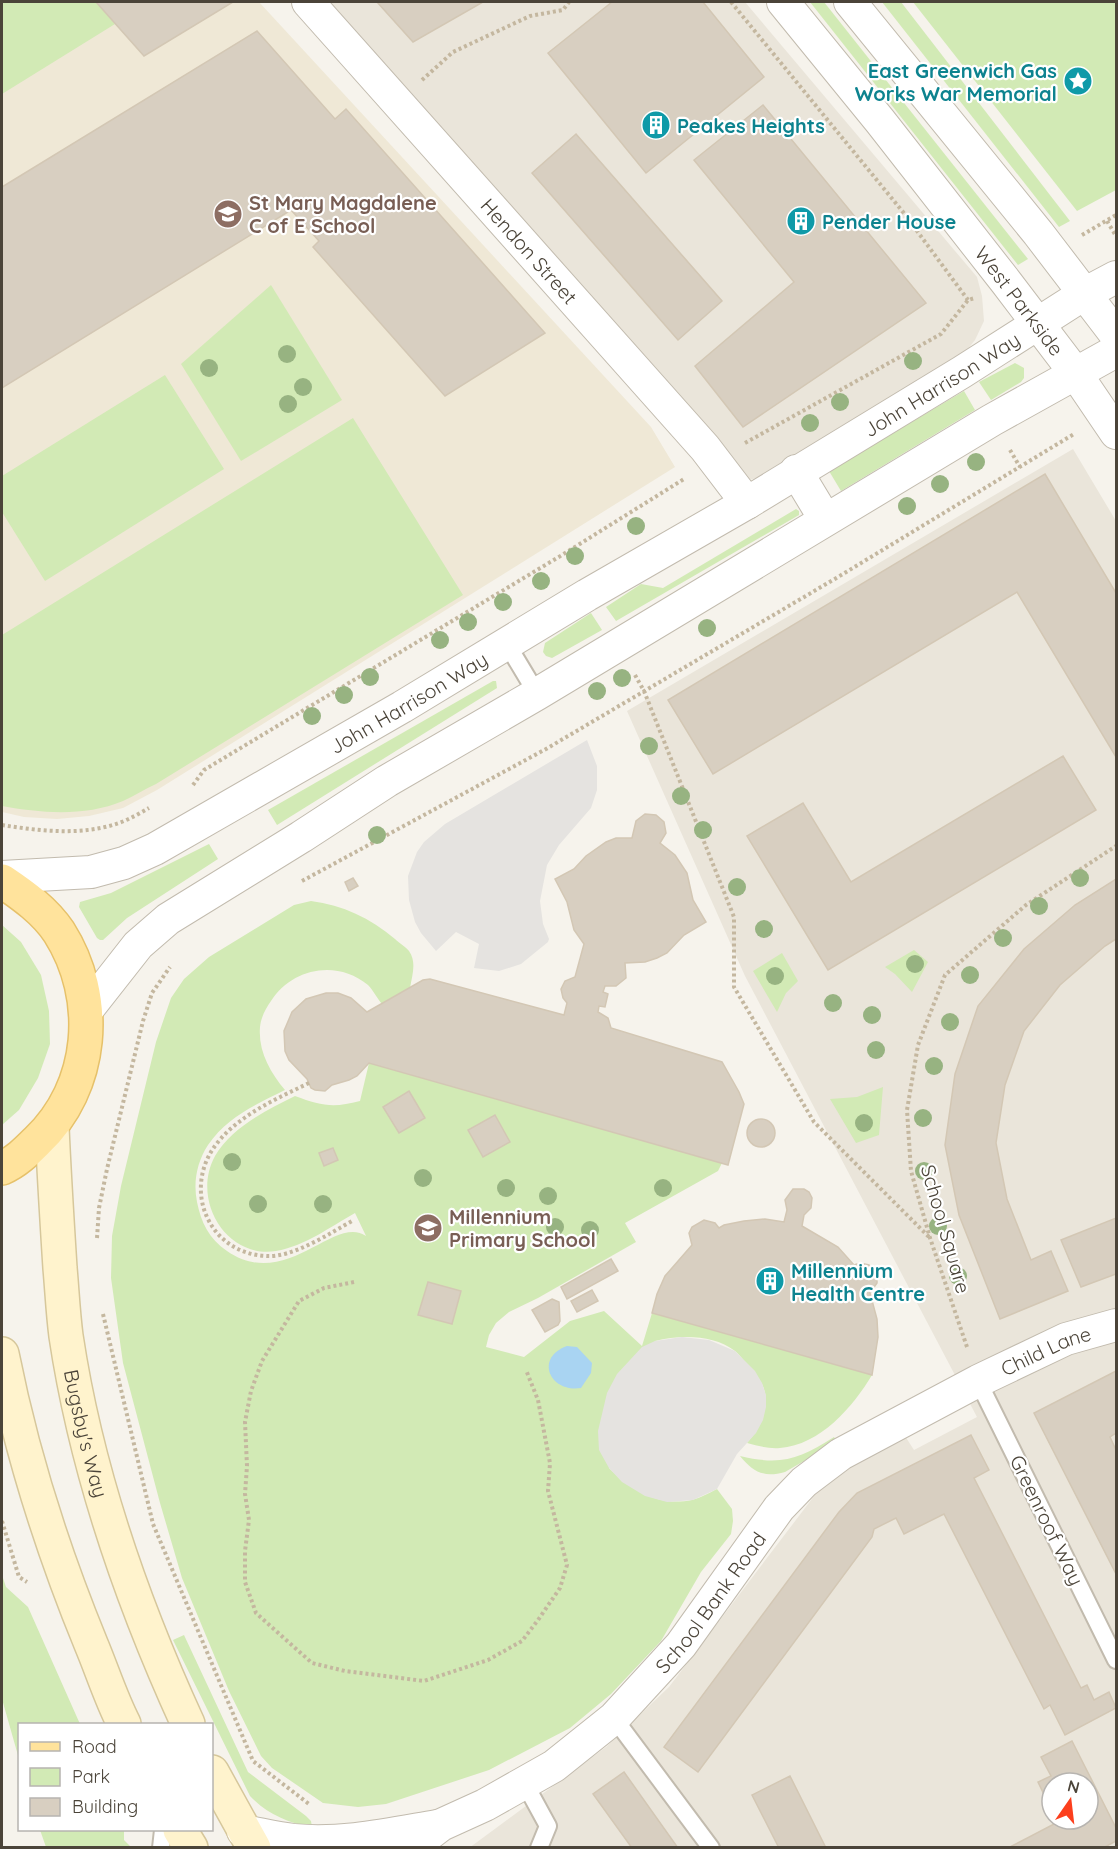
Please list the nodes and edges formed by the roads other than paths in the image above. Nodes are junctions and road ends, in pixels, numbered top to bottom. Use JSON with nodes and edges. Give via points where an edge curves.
{"nodes":[{"id":1,"x":308,"y":2,"type":"edge"},
{"id":2,"x":783,"y":2,"type":"edge"},
{"id":3,"x":850,"y":2,"type":"edge"},
{"id":4,"x":1116,"y":277,"type":"edge"},
{"id":5,"x":1084,"y":294,"type":"junction"},
{"id":6,"x":1036,"y":323,"type":"junction"},
{"id":7,"x":1116,"y":335,"type":"edge"},
{"id":8,"x":1116,"y":351,"type":"edge"},
{"id":9,"x":1076,"y":374,"type":"junction"},
{"id":10,"x":1116,"y":433,"type":"edge"},
{"id":11,"x":796,"y":471,"type":"junction"},
{"id":12,"x":747,"y":503,"type":"junction"},
{"id":13,"x":825,"y":519,"type":"junction"},
{"id":14,"x":507,"y":644,"type":"junction"},
{"id":15,"x":537,"y":694,"type":"junction"},
{"id":16,"x":2,"y":879,"type":"edge"},
{"id":17,"x":87,"y":1010,"type":"junction"},
{"id":18,"x":52,"y":1127,"type":"junction"},
{"id":19,"x":2,"y":1168,"type":"edge"},
{"id":20,"x":1116,"y":1325,"type":"edge"},
{"id":21,"x":2,"y":1354,"type":"edge"},
{"id":22,"x":978,"y":1381,"type":"junction"},
{"id":23,"x":1116,"y":1660,"type":"edge"},
{"id":24,"x":614,"y":1718,"type":"junction"},
{"id":25,"x":123,"y":1723,"type":"edge"},
{"id":26,"x":187,"y":1723,"type":"edge"},
{"id":27,"x":213,"y":1774,"type":"edge"},
{"id":28,"x":524,"y":1782,"type":"junction"},
{"id":29,"x":441,"y":1825,"type":"junction"},
{"id":30,"x":163,"y":1831,"type":"edge"},
{"id":31,"x":181,"y":1831,"type":"edge"},
{"id":32,"x":248,"y":1839,"type":"edge"},
{"id":33,"x":161,"y":1848,"type":"edge"},
{"id":34,"x":191,"y":1848,"type":"edge"},
{"id":35,"x":411,"y":1848,"type":"edge"},
{"id":36,"x":539,"y":1848,"type":"edge"},
{"id":37,"x":711,"y":1848,"type":"edge"}],
"edges":[{"from":1,"to":12,"type":"street","name":"Hendon Street","via":[[705,448]]},
{"from":2,"to":6,"type":"street","name":"West Parkside"},
{"from":3,"to":5,"type":"street"},
{"from":4,"to":5,"type":"street","name":"John Harrison Way"},
{"from":5,"to":6,"type":"street","name":"John Harrison Way"},
{"from":5,"to":7,"type":"street"},
{"from":6,"to":9,"type":"street","name":"West Parkside"},
{"from":6,"to":11,"type":"street","name":"John Harrison Way"},
{"from":8,"to":9,"type":"street"},
{"from":9,"to":10,"type":"street","name":"West Parkside"},
{"from":9,"to":13,"type":"street"},
{"from":11,"to":12,"type":"street","name":"John Harrison Way"},
{"from":11,"to":13,"type":"street"},
{"from":12,"to":14,"type":"street","name":"John Harrison Way"},
{"from":13,"to":15,"type":"street"},
{"from":14,"to":15,"type":"lane"},
{"from":14,"to":16,"type":"street","name":"John Harrison Way","via":[[155,849],[91,872]]},
{"from":15,"to":17,"type":"street","via":[[387,781],[168,919],[138,945]]},
{"from":16,"to":17,"type":"main road","via":[[30,900],[59,932],[78,969]]},
{"from":17,"to":18,"type":"main road","via":[[86,1051],[74,1091]]},
{"from":18,"to":19,"type":"main road","via":[[16,1162]]},
{"from":18,"to":26,"type":"street","name":"Bugsby's Way","via":[[65,1327],[77,1397],[123,1565]]},
{"from":20,"to":22,"type":"street","name":"Child Lane","via":[[1066,1339]]},
{"from":21,"to":25,"type":"street","via":[[38,1502]]},
{"from":22,"to":23,"type":"lane","name":"Greenroof Way"},
{"from":22,"to":24,"type":"street","name":"School Bank Road","via":[[841,1454],[804,1482],[779,1508],[681,1646]]},
{"from":24,"to":28,"type":"street","name":"School Bank Road","via":[[554,1766]]},
{"from":24,"to":37,"type":"lane"},
{"from":27,"to":32,"type":"street"},
{"from":28,"to":29,"type":"street","name":"School Bank Road"},
{"from":28,"to":36,"type":"lane","via":[[548,1826]]},
{"from":29,"to":32,"type":"street","name":"School Bank Road","via":[[361,1839]]},
{"from":29,"to":35,"type":"street","name":"School Bank Road"},
{"from":30,"to":33,"type":"lane"},
{"from":31,"to":34,"type":"street"}]}
